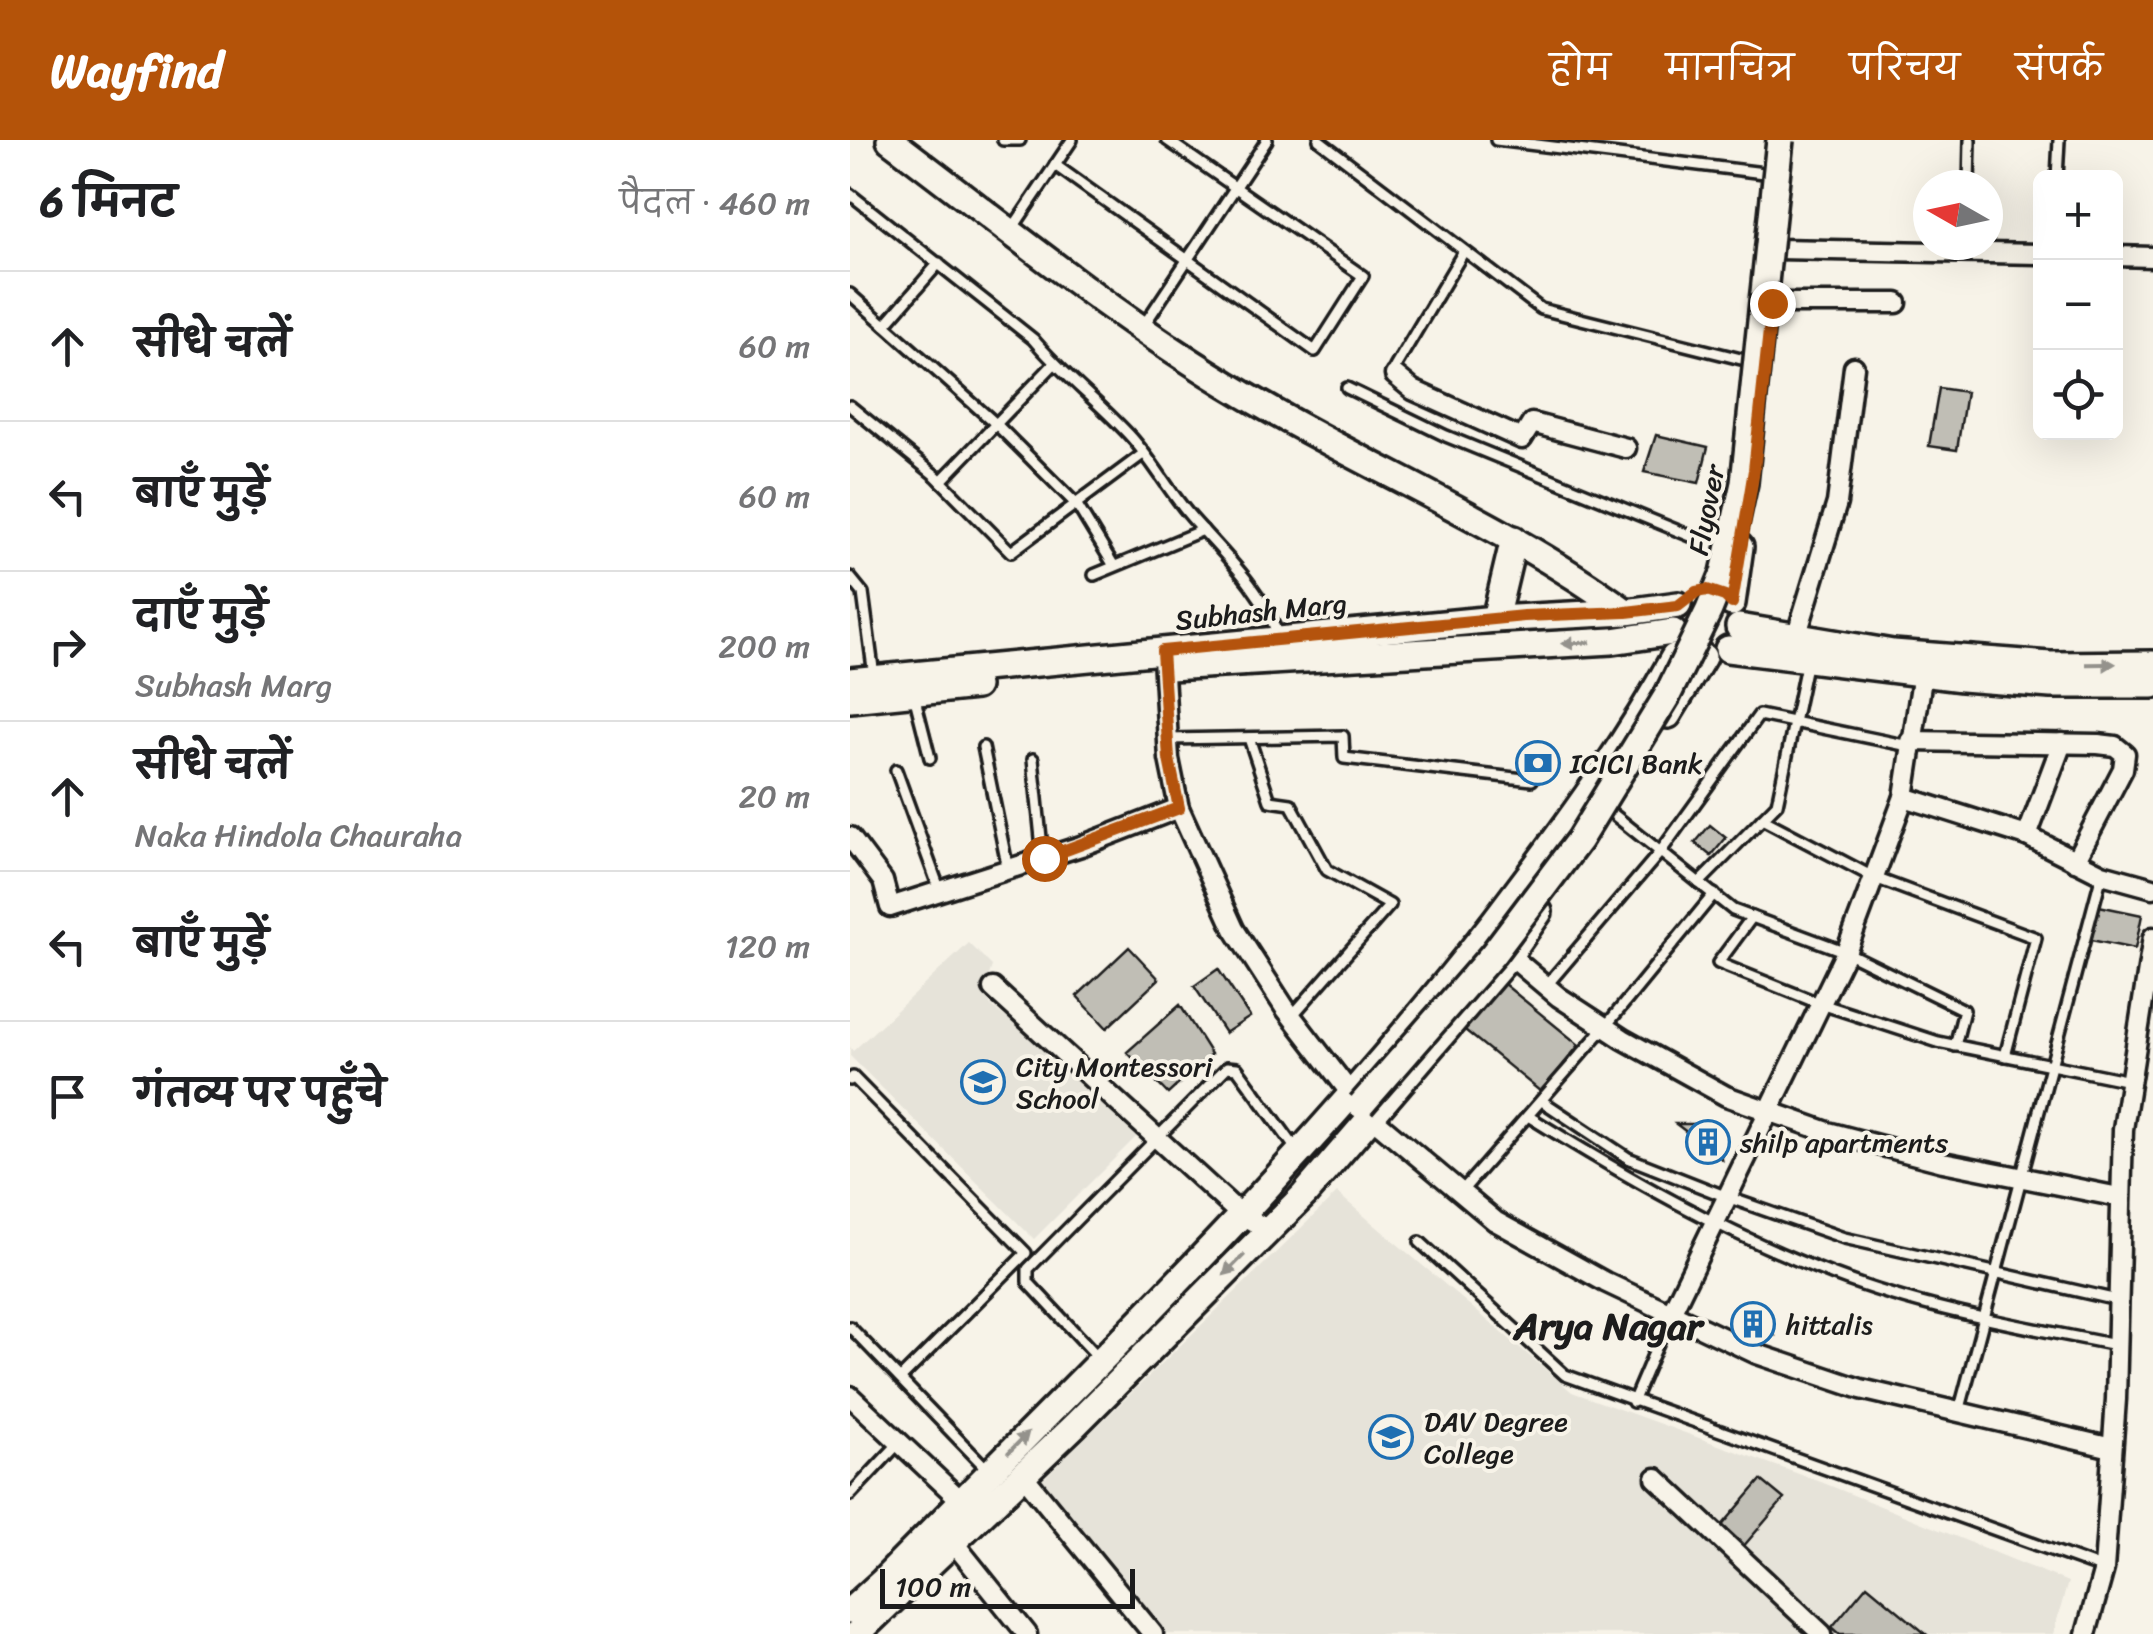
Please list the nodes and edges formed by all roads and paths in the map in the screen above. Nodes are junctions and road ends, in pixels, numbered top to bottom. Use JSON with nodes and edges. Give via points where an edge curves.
{"nodes":[{"id":1,"x":1003,"y":140,"type":"edge"},
{"id":2,"x":1020,"y":140,"type":"edge"},
{"id":3,"x":1072,"y":140,"type":"edge"},
{"id":4,"x":1167,"y":140,"type":"edge"},
{"id":5,"x":1267,"y":140,"type":"edge"},
{"id":6,"x":1319,"y":140,"type":"edge"},
{"id":7,"x":1496,"y":140,"type":"edge"},
{"id":8,"x":1770,"y":140,"type":"edge"},
{"id":9,"x":1780,"y":140,"type":"edge"},
{"id":10,"x":1789,"y":140,"type":"edge"},
{"id":11,"x":1970,"y":140,"type":"edge"},
{"id":12,"x":2059,"y":140,"type":"edge"},
{"id":13,"x":906,"y":148,"type":"edge"},
{"id":14,"x":1055,"y":165,"type":"junction"},
{"id":15,"x":1969,"y":170,"type":"edge"},
{"id":16,"x":2057,"y":170,"type":"edge"},
{"id":17,"x":1776,"y":175,"type":"junction"},
{"id":18,"x":1235,"y":187,"type":"junction"},
{"id":19,"x":850,"y":194,"type":"edge"},
{"id":20,"x":1011,"y":231,"type":"junction"},
{"id":21,"x":1778,"y":248,"type":"junction"},
{"id":22,"x":1913,"y":249,"type":"edge"},
{"id":23,"x":1464,"y":250,"type":"junction"},
{"id":24,"x":2003,"y":251,"type":"edge"},
{"id":25,"x":2033,"y":254,"type":"edge"},
{"id":26,"x":2123,"y":256,"type":"edge"},
{"id":27,"x":2153,"y":257,"type":"edge"},
{"id":28,"x":1187,"y":260,"type":"junction"},
{"id":29,"x":939,"y":263,"type":"junction"},
{"id":30,"x":850,"y":294,"type":"edge"},
{"id":31,"x":1772,"y":303,"type":"junction"},
{"id":32,"x":1896,"y":303,"type":"dead end"},
{"id":33,"x":885,"y":325,"type":"junction"},
{"id":34,"x":1141,"y":329,"type":"junction"},
{"id":35,"x":1749,"y":361,"type":"junction"},
{"id":36,"x":1054,"y":364,"type":"junction"},
{"id":37,"x":1854,"y":367,"type":"dead end"},
{"id":38,"x":1395,"y":375,"type":"joint"},
{"id":39,"x":1346,"y":388,"type":"dead end"},
{"id":40,"x":850,"y":406,"type":"edge"},
{"id":41,"x":996,"y":424,"type":"junction"},
{"id":42,"x":1626,"y":448,"type":"dead end"},
{"id":43,"x":1143,"y":454,"type":"junction"},
{"id":44,"x":941,"y":481,"type":"junction"},
{"id":45,"x":1078,"y":505,"type":"junction"},
{"id":46,"x":1203,"y":530,"type":"junction"},
{"id":47,"x":1514,"y":539,"type":"junction"},
{"id":48,"x":1720,"y":548,"type":"junction"},
{"id":49,"x":1114,"y":566,"type":"junction"},
{"id":50,"x":1094,"y":574,"type":"dead end"},
{"id":51,"x":850,"y":578,"type":"edge"},
{"id":52,"x":1707,"y":590,"type":"junction"},
{"id":53,"x":1678,"y":606,"type":"junction"},
{"id":54,"x":1626,"y":612,"type":"junction"},
{"id":55,"x":1495,"y":619,"type":"junction"},
{"id":56,"x":1709,"y":636,"type":"junction"},
{"id":57,"x":1279,"y":640,"type":"junction"},
{"id":58,"x":1801,"y":648,"type":"junction"},
{"id":59,"x":1163,"y":659,"type":"junction"},
{"id":60,"x":2153,"y":664,"type":"edge"},
{"id":61,"x":1923,"y":672,"type":"junction"},
{"id":62,"x":862,"y":680,"type":"edge"},
{"id":63,"x":2153,"y":685,"type":"edge"},
{"id":64,"x":914,"y":693,"type":"junction"},
{"id":65,"x":850,"y":699,"type":"edge"},
{"id":66,"x":1794,"y":723,"type":"junction"},
{"id":67,"x":1249,"y":738,"type":"junction"},
{"id":68,"x":1168,"y":740,"type":"junction"},
{"id":69,"x":2062,"y":743,"type":"junction"},
{"id":70,"x":1910,"y":744,"type":"junction"},
{"id":71,"x":983,"y":747,"type":"dead end"},
{"id":72,"x":930,"y":758,"type":"dead end"},
{"id":73,"x":1033,"y":759,"type":"dead end"},
{"id":74,"x":896,"y":770,"type":"dead end"},
{"id":75,"x":1532,"y":780,"type":"dead end"},
{"id":76,"x":1904,"y":798,"type":"junction"},
{"id":77,"x":1599,"y":802,"type":"junction"},
{"id":78,"x":1179,"y":808,"type":"junction"},
{"id":79,"x":1762,"y":819,"type":"junction"},
{"id":80,"x":2027,"y":836,"type":"junction"},
{"id":81,"x":850,"y":838,"type":"edge"},
{"id":82,"x":1660,"y":851,"type":"junction"},
{"id":83,"x":1044,"y":858,"type":"junction"},
{"id":84,"x":2075,"y":861,"type":"junction"},
{"id":85,"x":1008,"y":869,"type":"junction"},
{"id":86,"x":2102,"y":874,"type":"junction"},
{"id":87,"x":1874,"y":878,"type":"junction"},
{"id":88,"x":1699,"y":883,"type":"junction"},
{"id":89,"x":2153,"y":888,"type":"edge"},
{"id":90,"x":940,"y":891,"type":"junction"},
{"id":91,"x":1714,"y":894,"type":"junction"},
{"id":92,"x":1752,"y":917,"type":"junction"},
{"id":93,"x":1486,"y":934,"type":"junction"},
{"id":94,"x":2153,"y":936,"type":"edge"},
{"id":95,"x":1846,"y":952,"type":"junction"},
{"id":96,"x":1509,"y":954,"type":"junction"},
{"id":97,"x":1546,"y":986,"type":"junction"},
{"id":98,"x":993,"y":988,"type":"dead end"},
{"id":99,"x":1820,"y":1004,"type":"junction"},
{"id":100,"x":1291,"y":1017,"type":"junction"},
{"id":101,"x":1605,"y":1027,"type":"junction"},
{"id":102,"x":1955,"y":1046,"type":"junction"},
{"id":103,"x":2006,"y":1056,"type":"junction"},
{"id":104,"x":2051,"y":1065,"type":"junction"},
{"id":105,"x":850,"y":1080,"type":"edge"},
{"id":106,"x":2130,"y":1081,"type":"junction"},
{"id":107,"x":1542,"y":1101,"type":"junction"},
{"id":108,"x":1361,"y":1105,"type":"junction"},
{"id":109,"x":1768,"y":1111,"type":"junction"},
{"id":110,"x":1528,"y":1116,"type":"junction"},
{"id":111,"x":1339,"y":1129,"type":"junction"},
{"id":112,"x":1156,"y":1139,"type":"junction"},
{"id":113,"x":1303,"y":1151,"type":"junction"},
{"id":114,"x":1326,"y":1169,"type":"junction"},
{"id":115,"x":2021,"y":1178,"type":"junction"},
{"id":116,"x":1461,"y":1192,"type":"junction"},
{"id":117,"x":1727,"y":1197,"type":"junction"},
{"id":118,"x":2119,"y":1197,"type":"junction"},
{"id":119,"x":1241,"y":1215,"type":"junction"},
{"id":120,"x":1714,"y":1224,"type":"junction"},
{"id":121,"x":1268,"y":1230,"type":"junction"},
{"id":122,"x":1420,"y":1242,"type":"dead end"},
{"id":123,"x":1995,"y":1272,"type":"junction"},
{"id":124,"x":2117,"y":1300,"type":"junction"},
{"id":125,"x":1671,"y":1313,"type":"junction"},
{"id":126,"x":1983,"y":1318,"type":"junction"},
{"id":127,"x":850,"y":1327,"type":"edge"},
{"id":128,"x":2116,"y":1346,"type":"junction"},
{"id":129,"x":1100,"y":1359,"type":"junction"},
{"id":130,"x":901,"y":1378,"type":"junction"},
{"id":131,"x":850,"y":1396,"type":"edge"},
{"id":132,"x":1634,"y":1402,"type":"junction"},
{"id":133,"x":1959,"y":1412,"type":"junction"},
{"id":134,"x":900,"y":1443,"type":"junction"},
{"id":135,"x":2112,"y":1448,"type":"junction"},
{"id":136,"x":990,"y":1472,"type":"junction"},
{"id":137,"x":1023,"y":1475,"type":"junction"},
{"id":138,"x":1656,"y":1478,"type":"dead end"},
{"id":139,"x":850,"y":1496,"type":"edge"},
{"id":140,"x":970,"y":1510,"type":"junction"},
{"id":141,"x":946,"y":1533,"type":"junction"},
{"id":142,"x":2104,"y":1568,"type":"junction"},
{"id":143,"x":850,"y":1610,"type":"edge"},
{"id":144,"x":857,"y":1634,"type":"edge"},
{"id":145,"x":1026,"y":1634,"type":"edge"},
{"id":146,"x":1152,"y":1634,"type":"edge"},
{"id":147,"x":1822,"y":1634,"type":"edge"},
{"id":148,"x":2086,"y":1634,"type":"edge"}],
"edges":[{"from":1,"to":2,"type":"lane"},
{"from":3,"to":14,"type":"lane"},
{"from":4,"to":18,"type":"lane"},
{"from":5,"to":18,"type":"lane"},
{"from":6,"to":23,"type":"lane"},
{"from":7,"to":17,"type":"lane"},
{"from":8,"to":17,"type":"main road"},
{"from":9,"to":108,"type":"main road","name":"Flyover","bridge":true,"via":[[1744,484],[1710,610],[1667,696],[1579,840],[1493,954]]},
{"from":10,"to":17,"type":"main road"},
{"from":11,"to":15,"type":"lane"},
{"from":12,"to":16,"type":"lane"},
{"from":13,"to":20,"type":"main road"},
{"from":14,"to":20,"type":"lane"},
{"from":14,"to":28,"type":"lane"},
{"from":17,"to":21,"type":"main road"},
{"from":17,"to":35,"type":"main road"},
{"from":18,"to":28,"type":"lane"},
{"from":18,"to":28,"type":"lane","via":[[1363,276],[1315,351]]},
{"from":19,"to":29,"type":"lane"},
{"from":20,"to":34,"type":"main road"},
{"from":21,"to":22,"type":"street"},
{"from":21,"to":31,"type":"main road"},
{"from":23,"to":35,"type":"lane","via":[[1541,309]]},
{"from":23,"to":38,"type":"lane"},
{"from":24,"to":25,"type":"street"},
{"from":26,"to":27,"type":"street"},
{"from":28,"to":34,"type":"lane"},
{"from":29,"to":33,"type":"lane"},
{"from":29,"to":36,"type":"lane","via":[[1033,338]]},
{"from":30,"to":33,"type":"lane"},
{"from":31,"to":32,"type":"street"},
{"from":31,"to":56,"type":"main road","via":[[1754,470]]},
{"from":33,"to":41,"type":"lane"},
{"from":34,"to":47,"type":"main road","via":[[1261,405]]},
{"from":35,"to":48,"type":"main road","via":[[1738,471]]},
{"from":36,"to":41,"type":"lane"},
{"from":36,"to":43,"type":"lane"},
{"from":37,"to":58,"type":"street","via":[[1837,504]]},
{"from":38,"to":42,"type":"street","via":[[1413,390],[1522,439],[1532,424]]},
{"from":39,"to":48,"type":"lane"},
{"from":40,"to":44,"type":"lane"},
{"from":41,"to":44,"type":"lane"},
{"from":41,"to":45,"type":"lane"},
{"from":43,"to":45,"type":"lane"},
{"from":43,"to":46,"type":"lane"},
{"from":44,"to":45,"type":"lane","via":[[1011,552]]},
{"from":45,"to":49,"type":"lane"},
{"from":46,"to":49,"type":"lane"},
{"from":46,"to":57,"type":"lane","via":[[1272,617]]},
{"from":47,"to":54,"type":"main road"},
{"from":47,"to":55,"type":"main road"},
{"from":48,"to":52,"type":"main road"},
{"from":49,"to":50,"type":"lane"},
{"from":51,"to":62,"type":"lane","via":[[863,593]]},
{"from":52,"to":53,"type":"main road"},
{"from":52,"to":56,"type":"main road","via":[[1725,596]]},
{"from":53,"to":54,"type":"main road","name":"Subhash Marg"},
{"from":53,"to":56,"type":"main road","via":[[1674,614]]},
{"from":54,"to":55,"type":"main road","name":"Subhash Marg"},
{"from":55,"to":57,"type":"main road","name":"Subhash Marg"},
{"from":56,"to":58,"type":"main road"},
{"from":56,"to":59,"type":"main road","one_way":true},
{"from":56,"to":77,"type":"main road"},
{"from":57,"to":59,"type":"main road","name":"Subhash Marg"},
{"from":58,"to":60,"type":"main road","one_way":true,"via":[[2050,665]]},
{"from":58,"to":61,"type":"main road"},
{"from":58,"to":66,"type":"lane"},
{"from":59,"to":62,"type":"main road","name":"Subhash Marg"},
{"from":59,"to":64,"type":"main road"},
{"from":59,"to":68,"type":"street"},
{"from":61,"to":63,"type":"main road","via":[[2051,685]]},
{"from":61,"to":70,"type":"street"},
{"from":64,"to":65,"type":"main road"},
{"from":64,"to":72,"type":"lane"},
{"from":66,"to":70,"type":"lane"},
{"from":66,"to":79,"type":"lane","via":[[1777,804]]},
{"from":66,"to":82,"type":"lane","via":[[1759,715]]},
{"from":67,"to":68,"type":"lane"},
{"from":67,"to":75,"type":"lane","via":[[1343,736],[1344,758]]},
{"from":67,"to":100,"type":"lane","via":[[1270,800],[1291,804],[1327,870],[1390,905]]},
{"from":68,"to":78,"type":"street"},
{"from":69,"to":70,"type":"street"},
{"from":69,"to":80,"type":"street"},
{"from":69,"to":84,"type":"street","via":[[2115,746],[2125,754]]},
{"from":70,"to":76,"type":"street"},
{"from":71,"to":85,"type":"lane"},
{"from":73,"to":83,"type":"lane"},
{"from":74,"to":90,"type":"lane"},
{"from":76,"to":80,"type":"street"},
{"from":76,"to":87,"type":"street"},
{"from":77,"to":82,"type":"lane"},
{"from":77,"to":93,"type":"main road"},
{"from":77,"to":96,"type":"main road"},
{"from":78,"to":83,"type":"street"},
{"from":78,"to":100,"type":"street","via":[[1234,929]]},
{"from":79,"to":87,"type":"lane"},
{"from":79,"to":88,"type":"lane"},
{"from":80,"to":84,"type":"street"},
{"from":81,"to":90,"type":"street","via":[[883,881],[890,907]]},
{"from":82,"to":88,"type":"lane"},
{"from":82,"to":97,"type":"lane"},
{"from":83,"to":85,"type":"street"},
{"from":84,"to":86,"type":"street"},
{"from":85,"to":90,"type":"street"},
{"from":86,"to":89,"type":"street"},
{"from":86,"to":104,"type":"lane"},
{"from":87,"to":95,"type":"street"},
{"from":87,"to":103,"type":"lane","via":[[2036,938]]},
{"from":88,"to":91,"type":"lane"},
{"from":91,"to":92,"type":"lane"},
{"from":91,"to":101,"type":"lane"},
{"from":92,"to":95,"type":"lane"},
{"from":92,"to":99,"type":"lane","via":[[1718,963]]},
{"from":93,"to":96,"type":"street"},
{"from":93,"to":108,"type":"main road"},
{"from":94,"to":106,"type":"street"},
{"from":95,"to":99,"type":"street"},
{"from":95,"to":102,"type":"lane","via":[[1964,1010]]},
{"from":96,"to":97,"type":"street"},
{"from":96,"to":108,"type":"main road"},
{"from":97,"to":101,"type":"street"},
{"from":98,"to":112,"type":"street"},
{"from":99,"to":102,"type":"lane"},
{"from":99,"to":109,"type":"street"},
{"from":100,"to":108,"type":"street"},
{"from":101,"to":107,"type":"lane"},
{"from":101,"to":109,"type":"street","via":[[1726,1096]]},
{"from":102,"to":103,"type":"lane"},
{"from":103,"to":104,"type":"lane"},
{"from":104,"to":106,"type":"lane"},
{"from":104,"to":115,"type":"lane"},
{"from":105,"to":130,"type":"lane","via":[[1026,1253]]},
{"from":106,"to":118,"type":"street"},
{"from":107,"to":110,"type":"lane"},
{"from":107,"to":117,"type":"lane","via":[[1628,1158]]},
{"from":108,"to":111,"type":"main road","name":"Flyover"},
{"from":108,"to":113,"type":"main road"},
{"from":108,"to":114,"type":"main road"},
{"from":108,"to":116,"type":"street"},
{"from":109,"to":115,"type":"street"},
{"from":109,"to":117,"type":"street"},
{"from":110,"to":116,"type":"lane"},
{"from":110,"to":120,"type":"lane"},
{"from":111,"to":113,"type":"main road","name":"Flyover"},
{"from":111,"to":114,"type":"main road","name":"Flyover"},
{"from":112,"to":113,"type":"lane","via":[[1233,1066]]},
{"from":112,"to":119,"type":"street"},
{"from":112,"to":129,"type":"lane","via":[[1027,1273],[1028,1282]]},
{"from":113,"to":119,"type":"main road"},
{"from":114,"to":121,"type":"main road"},
{"from":115,"to":118,"type":"street"},
{"from":115,"to":123,"type":"lane"},
{"from":116,"to":125,"type":"street","via":[[1495,1221]]},
{"from":117,"to":120,"type":"street"},
{"from":117,"to":123,"type":"lane","via":[[1844,1238]]},
{"from":118,"to":124,"type":"street"},
{"from":119,"to":121,"type":"street"},
{"from":119,"to":129,"type":"main road"},
{"from":120,"to":125,"type":"street"},
{"from":120,"to":126,"type":"lane","via":[[1835,1276]]},
{"from":121,"to":137,"type":"main road","one_way":true},
{"from":122,"to":132,"type":"lane","via":[[1565,1375]]},
{"from":123,"to":124,"type":"lane"},
{"from":123,"to":126,"type":"lane"},
{"from":124,"to":128,"type":"street"},
{"from":125,"to":132,"type":"lane"},
{"from":125,"to":133,"type":"street","via":[[1774,1360]]},
{"from":126,"to":128,"type":"lane"},
{"from":126,"to":133,"type":"lane"},
{"from":127,"to":130,"type":"lane"},
{"from":128,"to":135,"type":"street"},
{"from":136,"to":129,"type":"main road","one_way":true},
{"from":130,"to":136,"type":"lane"},
{"from":131,"to":134,"type":"street"},
{"from":132,"to":142,"type":"lane"},
{"from":133,"to":135,"type":"street"},
{"from":134,"to":139,"type":"lane"},
{"from":134,"to":140,"type":"street"},
{"from":135,"to":142,"type":"street"},
{"from":136,"to":140,"type":"main road"},
{"from":137,"to":140,"type":"main road"},
{"from":137,"to":146,"type":"street"},
{"from":138,"to":147,"type":"street"},
{"from":140,"to":141,"type":"main road"},
{"from":141,"to":143,"type":"main road"},
{"from":141,"to":144,"type":"main road"},
{"from":141,"to":145,"type":"street"},
{"from":142,"to":148,"type":"street"}]}
